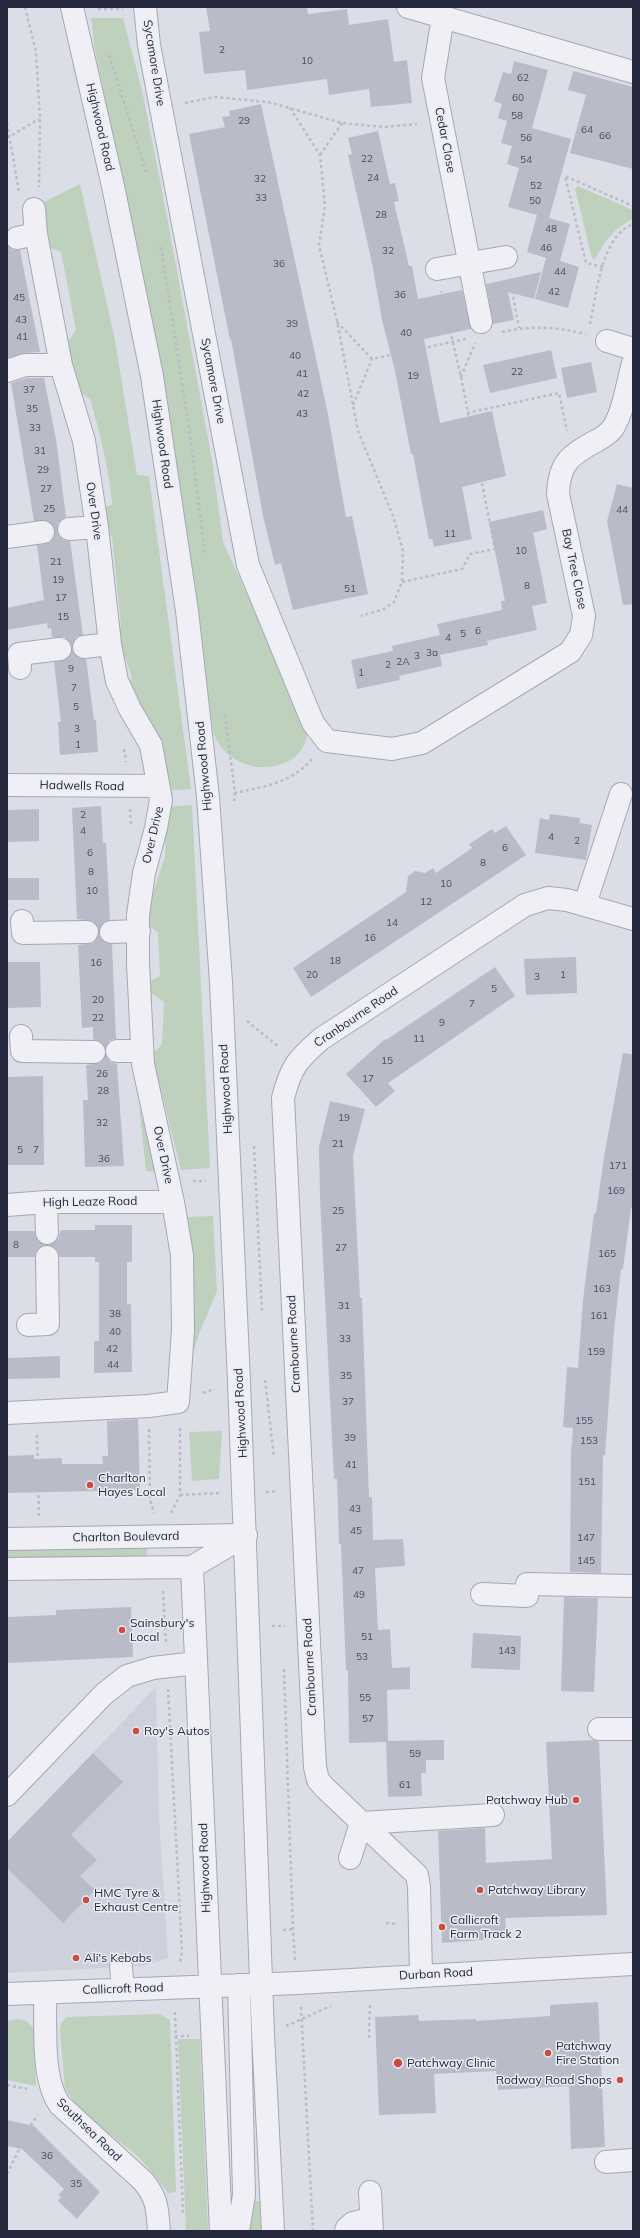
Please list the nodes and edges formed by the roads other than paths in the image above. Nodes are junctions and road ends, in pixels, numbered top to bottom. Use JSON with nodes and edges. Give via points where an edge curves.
{"nodes":[{"id":1,"x":145,"y":8,"type":"edge"},
{"id":2,"x":415,"y":8,"type":"edge"},
{"id":3,"x":73,"y":11,"type":"edge"},
{"id":4,"x":443,"y":17,"type":"junction"},
{"id":5,"x":633,"y":72,"type":"edge"},
{"id":6,"x":34,"y":209,"type":"road end"},
{"id":7,"x":506,"y":257,"type":"road end"},
{"id":8,"x":471,"y":263,"type":"junction"},
{"id":9,"x":437,"y":269,"type":"road end"},
{"id":10,"x":482,"y":333,"type":"road end"},
{"id":11,"x":606,"y":341,"type":"dead end"},
{"id":12,"x":633,"y":349,"type":"edge"},
{"id":13,"x":633,"y":364,"type":"edge"},
{"id":14,"x":61,"y":365,"type":"junction"},
{"id":15,"x":7,"y":371,"type":"edge"},
{"id":16,"x":98,"y":527,"type":"junction"},
{"id":17,"x":69,"y":529,"type":"dead end"},
{"id":18,"x":43,"y":532,"type":"dead end"},
{"id":19,"x":7,"y":537,"type":"edge"},
{"id":20,"x":110,"y":644,"type":"junction"},
{"id":21,"x":84,"y":646,"type":"dead end"},
{"id":22,"x":60,"y":649,"type":"dead end"},
{"id":23,"x":20,"y":668,"type":"dead end"},
{"id":24,"x":328,"y":740,"type":"joint"},
{"id":25,"x":7,"y":785,"type":"edge"},
{"id":26,"x":157,"y":786,"type":"junction"},
{"id":27,"x":621,"y":794,"type":"dead end"},
{"id":28,"x":585,"y":904,"type":"junction"},
{"id":29,"x":633,"y":919,"type":"edge"},
{"id":30,"x":22,"y":921,"type":"dead end"},
{"id":31,"x":139,"y":931,"type":"junction"},
{"id":32,"x":87,"y":932,"type":"dead end"},
{"id":33,"x":111,"y":932,"type":"dead end"},
{"id":34,"x":21,"y":1036,"type":"dead end"},
{"id":35,"x":117,"y":1051,"type":"dead end"},
{"id":36,"x":142,"y":1051,"type":"junction"},
{"id":37,"x":94,"y":1052,"type":"dead end"},
{"id":38,"x":46,"y":1202,"type":"junction"},
{"id":39,"x":173,"y":1202,"type":"junction"},
{"id":40,"x":7,"y":1205,"type":"edge"},
{"id":41,"x":47,"y":1233,"type":"dead end"},
{"id":42,"x":47,"y":1257,"type":"dead end"},
{"id":43,"x":28,"y":1325,"type":"dead end"},
{"id":44,"x":7,"y":1413,"type":"edge"},
{"id":45,"x":246,"y":1535,"type":"junction"},
{"id":46,"x":7,"y":1539,"type":"edge"},
{"id":47,"x":192,"y":1566,"type":"junction"},
{"id":48,"x":7,"y":1570,"type":"edge"},
{"id":49,"x":633,"y":1586,"type":"edge"},
{"id":50,"x":482,"y":1594,"type":"dead end"},
{"id":51,"x":196,"y":1663,"type":"junction"},
{"id":52,"x":599,"y":1729,"type":"dead end"},
{"id":53,"x":633,"y":1729,"type":"edge"},
{"id":54,"x":7,"y":1795,"type":"edge"},
{"id":55,"x":493,"y":1815,"type":"dead end"},
{"id":56,"x":360,"y":1822,"type":"junction"},
{"id":57,"x":350,"y":1858,"type":"dead end"},
{"id":58,"x":633,"y":1964,"type":"edge"},
{"id":59,"x":121,"y":1967,"type":"dead end"},
{"id":60,"x":421,"y":1975,"type":"junction"},
{"id":61,"x":239,"y":1985,"type":"junction"},
{"id":62,"x":262,"y":1985,"type":"junction"},
{"id":63,"x":209,"y":1986,"type":"junction"},
{"id":64,"x":123,"y":1989,"type":"junction"},
{"id":65,"x":45,"y":1992,"type":"junction"},
{"id":66,"x":7,"y":1994,"type":"edge"},
{"id":67,"x":633,"y":2160,"type":"edge"},
{"id":68,"x":606,"y":2162,"type":"dead end"},
{"id":69,"x":370,"y":2192,"type":"dead end"},
{"id":70,"x":371,"y":2225,"type":"edge"},
{"id":71,"x":158,"y":2231,"type":"edge"},
{"id":72,"x":221,"y":2231,"type":"edge"},
{"id":73,"x":238,"y":2231,"type":"edge"},
{"id":74,"x":273,"y":2231,"type":"edge"},
{"id":75,"x":346,"y":2231,"type":"edge"}],
"edges":[{"from":1,"to":24,"type":"street","name":"Sycamore Drive","via":[[149,45],[248,565],[313,723]]},
{"from":2,"to":4,"type":"street"},
{"from":3,"to":45,"type":"street","name":"Highwood Road","via":[[113,186],[152,376],[187,611],[208,797],[220,974]]},
{"from":4,"to":5,"type":"street"},
{"from":4,"to":8,"type":"street","name":"Cedar Close","via":[[433,78]]},
{"from":6,"to":14,"type":"street","name":"Over Drive","via":[[27,236]]},
{"from":7,"to":8,"type":"street"},
{"from":8,"to":9,"type":"street"},
{"from":8,"to":10,"type":"street","name":"Cedar Close"},
{"from":11,"to":12,"type":"street"},
{"from":13,"to":24,"type":"street","name":"Bay Tree Close","via":[[612,429],[602,438],[572,454],[562,468],[558,481],[558,494],[584,616],[581,635],[570,652],[422,743],[392,750]]},
{"from":14,"to":15,"type":"street","via":[[25,365]]},
{"from":14,"to":16,"type":"street","name":"Over Drive","via":[[84,441]]},
{"from":16,"to":17,"type":"street"},
{"from":16,"to":20,"type":"street","name":"Over Drive"},
{"from":18,"to":19,"type":"street"},
{"from":20,"to":21,"type":"street"},
{"from":20,"to":26,"type":"street","name":"Over Drive","via":[[117,681],[151,745]]},
{"from":22,"to":23,"type":"street","via":[[19,654]]},
{"from":25,"to":26,"type":"street","name":"Hadwells Road"},
{"from":26,"to":31,"type":"street","name":"Over Drive","via":[[161,800],[144,873],[138,915]]},
{"from":27,"to":28,"type":"street"},
{"from":28,"to":29,"type":"street","name":"Cranbourne Road"},
{"from":28,"to":56,"type":"street","name":"Cranbourne Road","via":[[548,898],[525,905],[320,1040],[297,1061],[288,1078],[283,1098],[315,1767],[318,1780],[324,1788]]},
{"from":30,"to":32,"type":"street","via":[[23,933]]},
{"from":31,"to":33,"type":"street"},
{"from":31,"to":36,"type":"street","name":"Over Drive"},
{"from":34,"to":37,"type":"street","via":[[22,1051]]},
{"from":35,"to":36,"type":"street"},
{"from":36,"to":39,"type":"street","name":"Over Drive"},
{"from":38,"to":39,"type":"street","name":"High Leaze Road"},
{"from":38,"to":40,"type":"street","name":"High Leaze Road"},
{"from":38,"to":41,"type":"street"},
{"from":39,"to":44,"type":"street","name":"Over Drive","via":[[182,1255],[183,1330],[180,1401],[149,1406]]},
{"from":42,"to":43,"type":"street","via":[[48,1324]]},
{"from":45,"to":46,"type":"street","name":"Charlton Boulevard"},
{"from":45,"to":47,"type":"street"},
{"from":45,"to":62,"type":"street","name":"Highwood Road"},
{"from":47,"to":48,"type":"street"},
{"from":47,"to":51,"type":"street","name":"Highwood Road"},
{"from":49,"to":50,"type":"street","via":[[527,1584],[527,1596]]},
{"from":51,"to":54,"type":"street","via":[[167,1666],[127,1676],[104,1694]]},
{"from":51,"to":63,"type":"street","name":"Highwood Road"},
{"from":52,"to":53,"type":"street"},
{"from":55,"to":56,"type":"street"},
{"from":56,"to":57,"type":"street"},
{"from":56,"to":60,"type":"street","name":"Cranbourne Road","via":[[416,1875],[419,1886]]},
{"from":58,"to":60,"type":"street","name":"Durban Road"},
{"from":59,"to":64,"type":"street"},
{"from":60,"to":62,"type":"street","name":"Durban Road"},
{"from":61,"to":62,"type":"street","name":"Durban Road"},
{"from":61,"to":63,"type":"street","name":"Callicroft Road"},
{"from":61,"to":73,"type":"street","via":[[244,2195]]},
{"from":62,"to":74,"type":"street","name":"Highwood Road"},
{"from":63,"to":64,"type":"street","name":"Callicroft Road"},
{"from":63,"to":72,"type":"street","name":"Highwood Road"},
{"from":64,"to":65,"type":"street","name":"Callicroft Road"},
{"from":65,"to":66,"type":"street","name":"Callicroft Road"},
{"from":65,"to":71,"type":"street","name":"Southsea Road","via":[[48,2080],[53,2095],[60,2105],[153,2193],[157,2205]]},
{"from":67,"to":68,"type":"street"},
{"from":69,"to":70,"type":"street"},
{"from":70,"to":75,"type":"street","via":[[353,2223]]}]}
